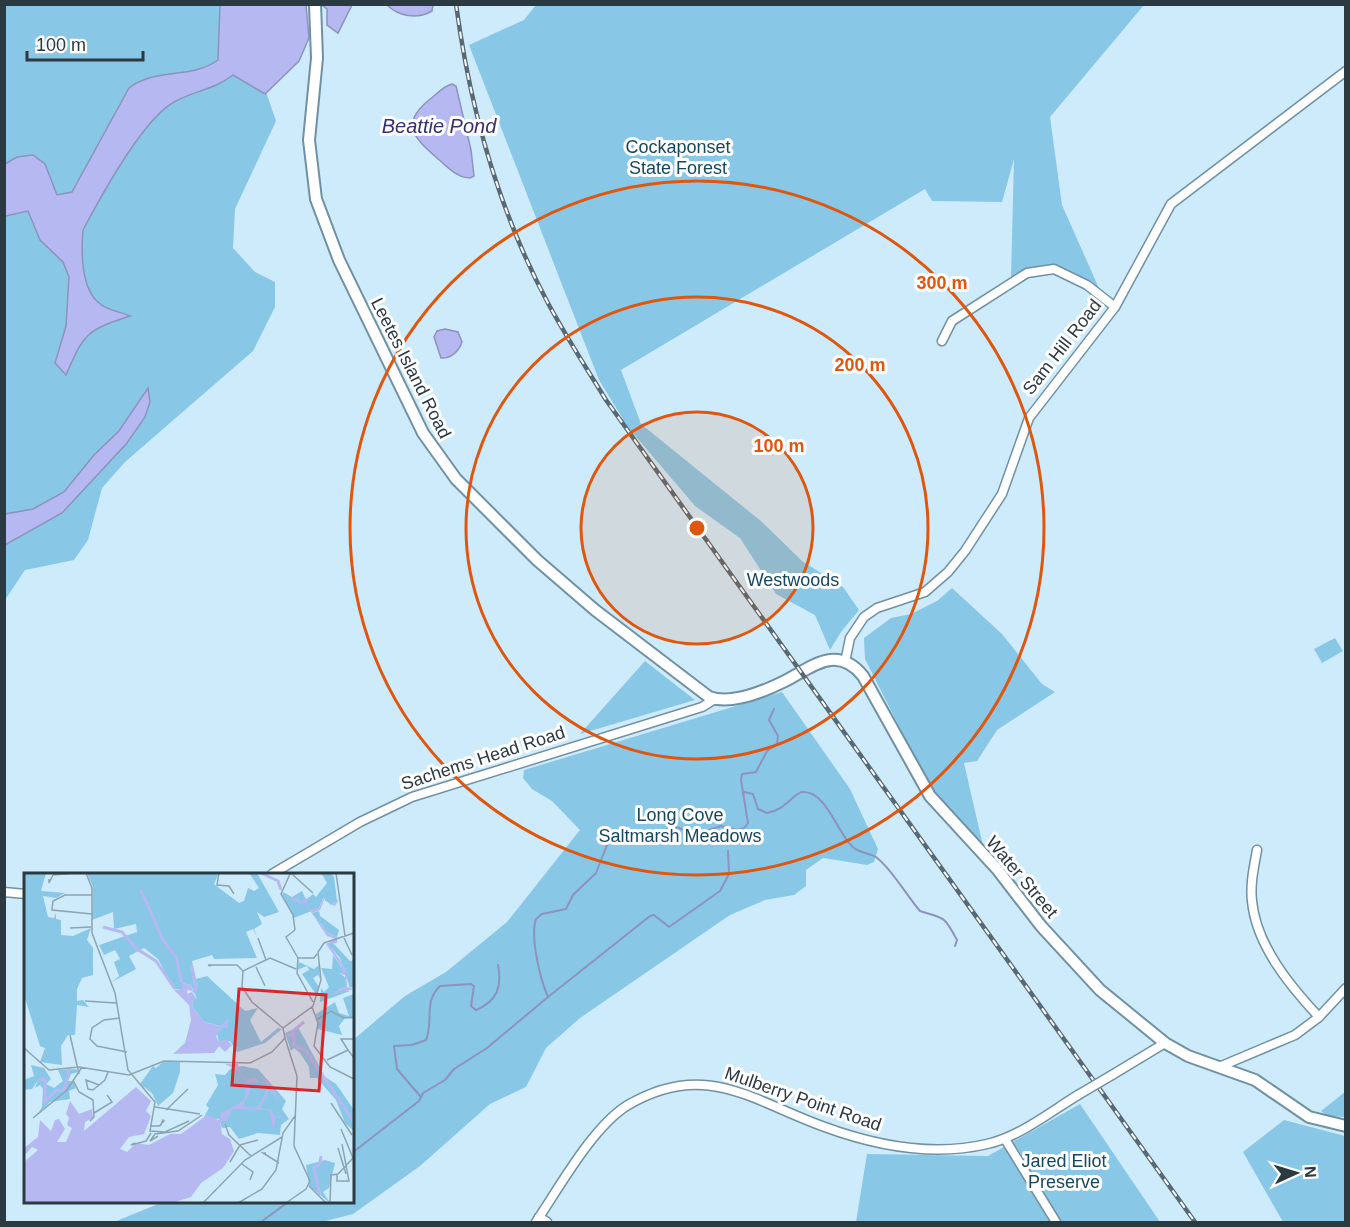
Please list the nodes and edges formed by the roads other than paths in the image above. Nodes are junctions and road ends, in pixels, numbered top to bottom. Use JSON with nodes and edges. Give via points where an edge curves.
{"nodes":[{"id":1,"x":315,"y":4,"type":"edge"},
{"id":2,"x":1346,"y":71,"type":"edge"},
{"id":3,"x":1115,"y":307,"type":"junction"},
{"id":4,"x":942,"y":341,"type":"dead end"},
{"id":5,"x":845,"y":662,"type":"junction"},
{"id":6,"x":715,"y":699,"type":"junction"},
{"id":7,"x":1257,"y":850,"type":"dead end"},
{"id":8,"x":274,"y":873,"type":"edge"},
{"id":9,"x":4,"y":892,"type":"edge"},
{"id":10,"x":24,"y":894,"type":"edge"},
{"id":11,"x":1346,"y":988,"type":"edge"},
{"id":12,"x":1318,"y":1017,"type":"junction"},
{"id":13,"x":1165,"y":1043,"type":"junction"},
{"id":14,"x":1219,"y":1067,"type":"junction"},
{"id":15,"x":1346,"y":1126,"type":"edge"},
{"id":16,"x":1005,"y":1138,"type":"junction"},
{"id":17,"x":541,"y":1221,"type":"edge"},
{"id":18,"x":1056,"y":1222,"type":"edge"}],
"edges":[{"from":1,"to":6,"type":"main road","name":"Leetes Island Road","via":[[317,58],[309,140],[316,199],[329,238],[423,434],[456,479],[537,560],[637,643]]},
{"from":2,"to":3,"type":"street","name":"Sam Hill Road","via":[[1171,204]]},
{"from":3,"to":4,"type":"street","via":[[1087,285],[1054,269],[1028,273],[952,321]]},
{"from":3,"to":5,"type":"street","name":"Sam Hill Road","via":[[1029,418],[1002,494],[957,562],[925,592],[877,608],[864,617],[850,638]]},
{"from":5,"to":6,"type":"main road","via":[[817,663],[773,686],[729,699]]},
{"from":5,"to":13,"type":"main road","name":"Water Street","via":[[863,676],[930,796],[1100,990]]},
{"from":6,"to":8,"type":"street","name":"Sachems Head Road","via":[[702,707],[412,797],[360,822]]},
{"from":7,"to":12,"type":"street","via":[[1252,903],[1260,934],[1288,980]]},
{"from":9,"to":10,"type":"street"},
{"from":11,"to":12,"type":"street"},
{"from":12,"to":14,"type":"street","via":[[1286,1040]]},
{"from":13,"to":14,"type":"main road","name":"Water Street"},
{"from":13,"to":16,"type":"street","name":"Mulberry Point Road","bridge":true},
{"from":14,"to":15,"type":"main road","name":"Water Street","via":[[1255,1080],[1309,1117]]},
{"from":16,"to":17,"type":"street","name":"Mulberry Point Road","via":[[986,1145],[955,1148],[896,1146],[820,1125],[723,1086],[667,1090],[627,1106],[605,1126],[572,1167]]},
{"from":16,"to":18,"type":"street"}]}
